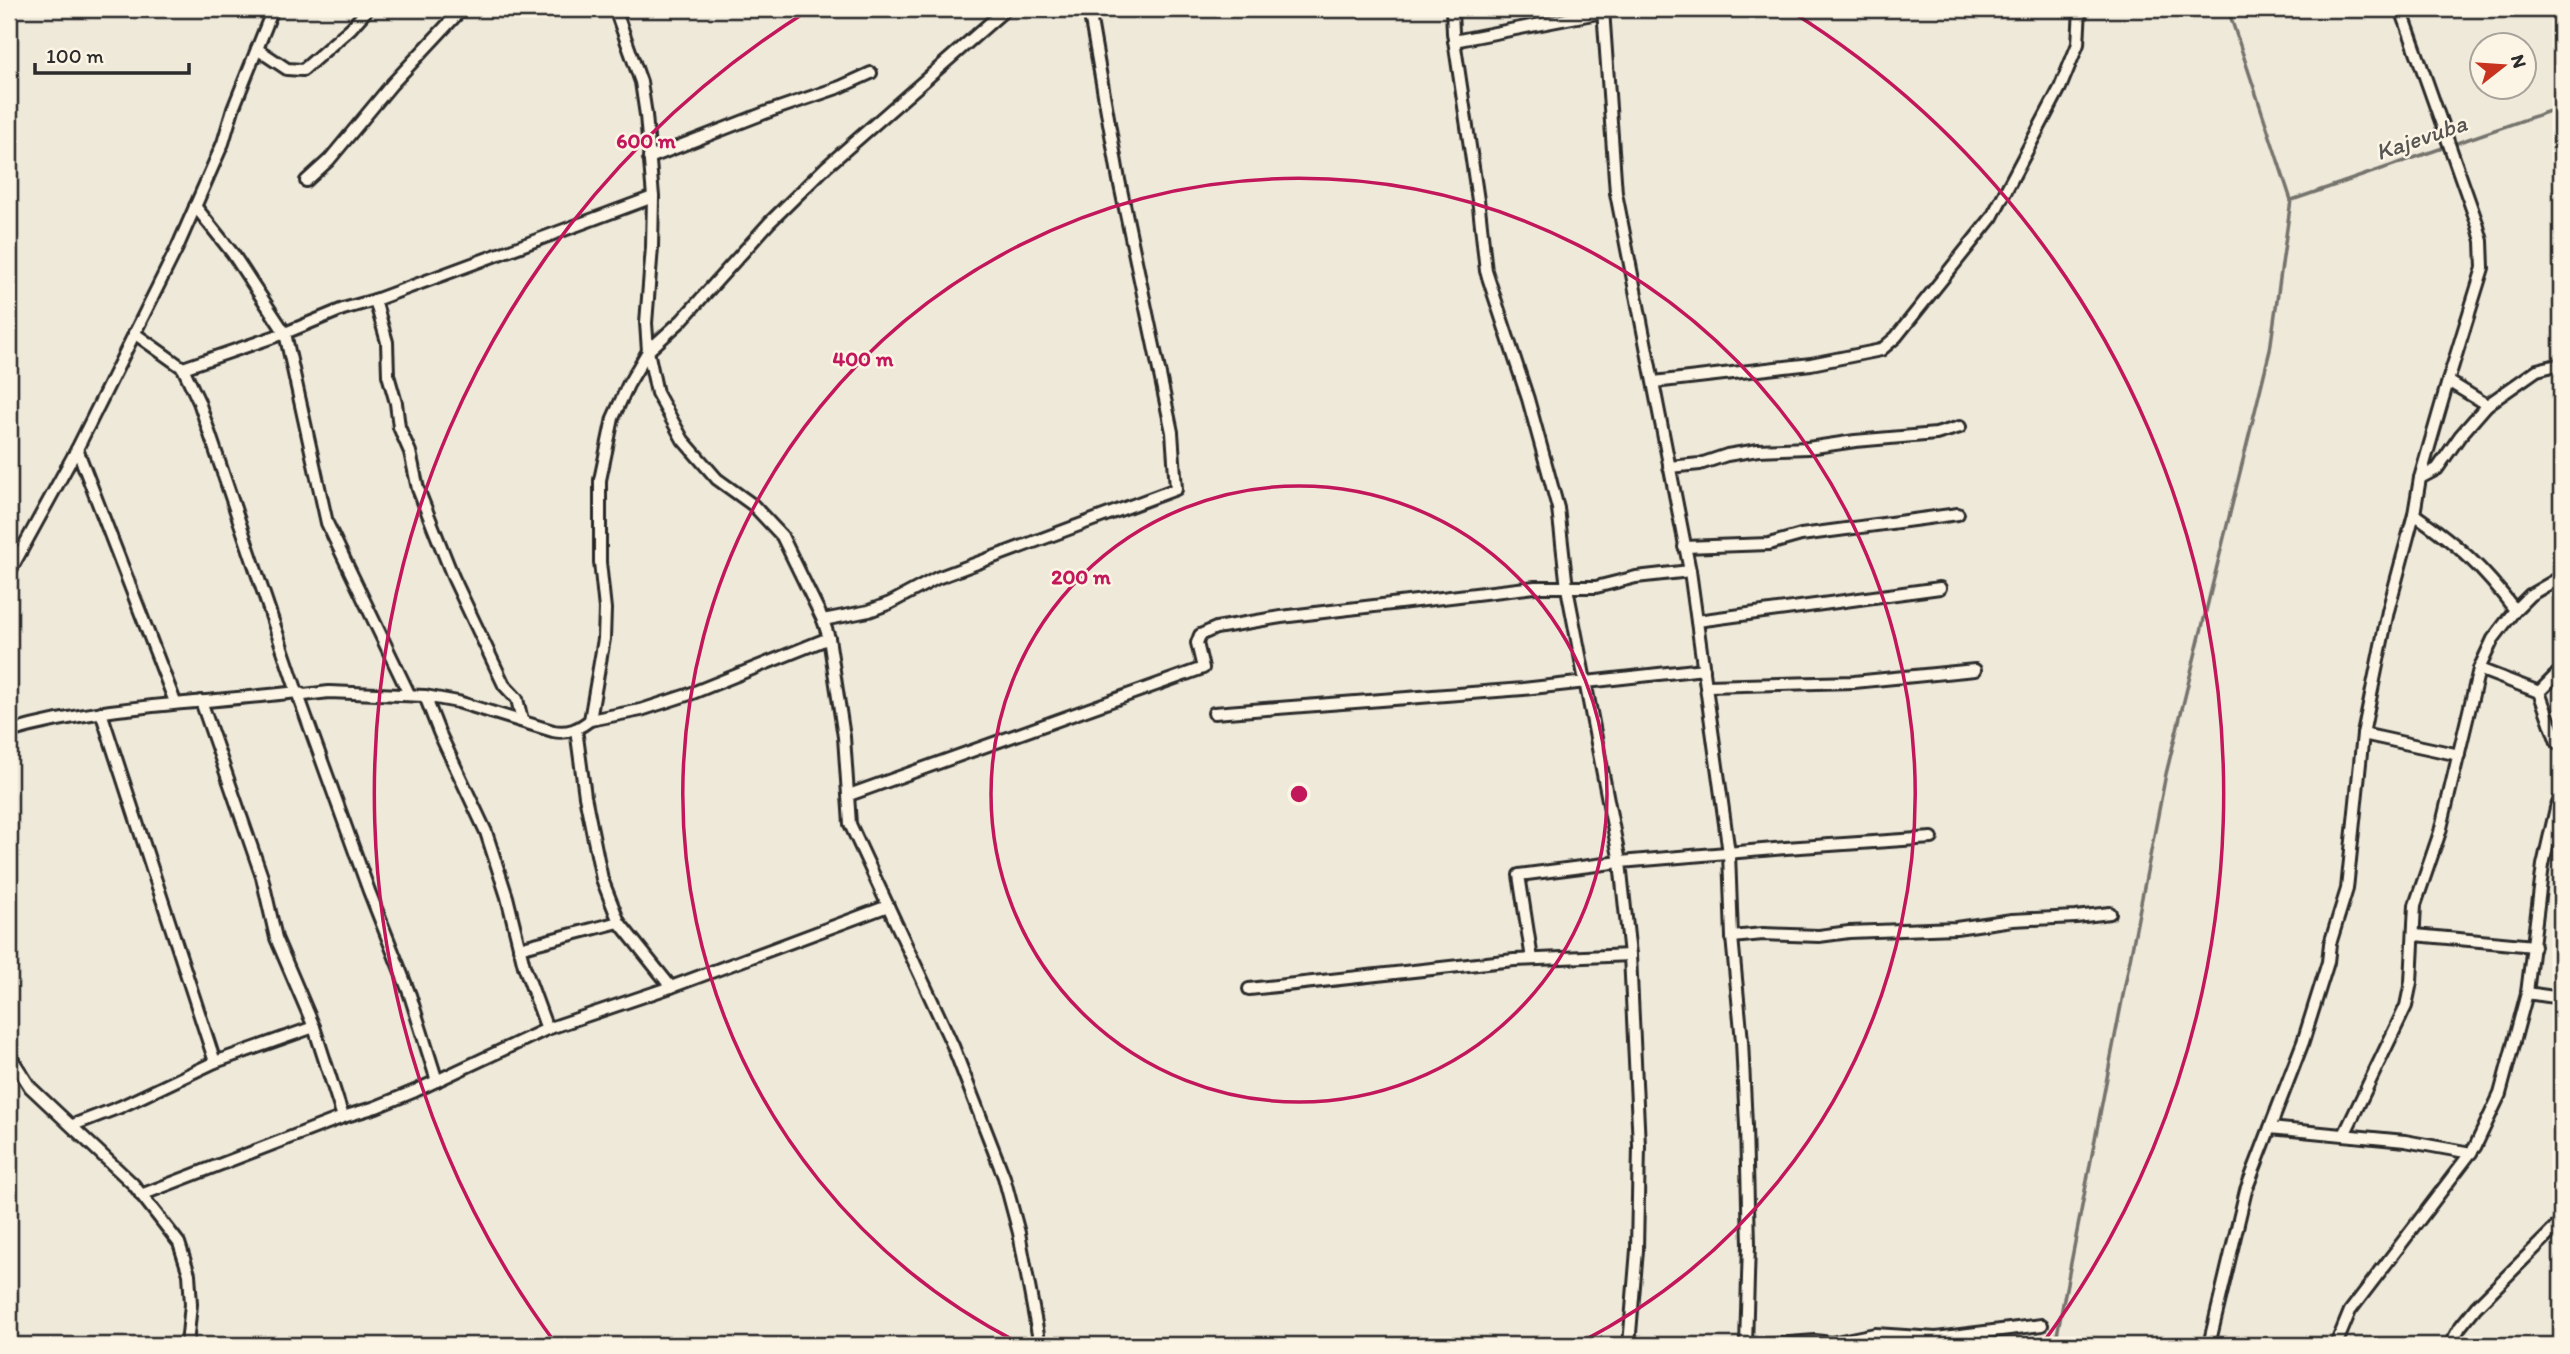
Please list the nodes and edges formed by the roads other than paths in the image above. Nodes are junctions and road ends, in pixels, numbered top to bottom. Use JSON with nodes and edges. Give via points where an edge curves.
{"nodes":[{"id":1,"x":273,"y":9,"type":"edge"},
{"id":2,"x":368,"y":9,"type":"edge"},
{"id":3,"x":462,"y":9,"type":"edge"},
{"id":4,"x":615,"y":9,"type":"edge"},
{"id":5,"x":1006,"y":9,"type":"edge"},
{"id":6,"x":1089,"y":9,"type":"edge"},
{"id":7,"x":1452,"y":9,"type":"edge"},
{"id":8,"x":2080,"y":9,"type":"edge"},
{"id":9,"x":2401,"y":9,"type":"edge"},
{"id":10,"x":1603,"y":10,"type":"edge"},
{"id":11,"x":1454,"y":41,"type":"junction"},
{"id":12,"x":257,"y":49,"type":"junction"},
{"id":13,"x":871,"y":74,"type":"dead end"},
{"id":14,"x":649,"y":158,"type":"junction"},
{"id":15,"x":306,"y":181,"type":"dead end"},
{"id":16,"x":653,"y":197,"type":"junction"},
{"id":17,"x":195,"y":206,"type":"junction"},
{"id":18,"x":375,"y":300,"type":"junction"},
{"id":19,"x":134,"y":333,"type":"junction"},
{"id":20,"x":285,"y":333,"type":"junction"},
{"id":21,"x":648,"y":351,"type":"junction"},
{"id":22,"x":2561,"y":364,"type":"edge"},
{"id":23,"x":183,"y":368,"type":"junction"},
{"id":24,"x":2448,"y":381,"type":"junction"},
{"id":25,"x":1654,"y":382,"type":"junction"},
{"id":26,"x":2487,"y":405,"type":"junction"},
{"id":27,"x":1960,"y":428,"type":"dead end"},
{"id":28,"x":77,"y":449,"type":"junction"},
{"id":29,"x":1669,"y":467,"type":"junction"},
{"id":30,"x":2420,"y":478,"type":"junction"},
{"id":31,"x":1958,"y":514,"type":"dead end"},
{"id":32,"x":2414,"y":514,"type":"junction"},
{"id":33,"x":1684,"y":547,"type":"junction"},
{"id":34,"x":1690,"y":570,"type":"junction"},
{"id":35,"x":9,"y":573,"type":"edge"},
{"id":36,"x":2561,"y":576,"type":"edge"},
{"id":37,"x":1567,"y":588,"type":"junction"},
{"id":38,"x":1940,"y":588,"type":"dead end"},
{"id":39,"x":2515,"y":610,"type":"junction"},
{"id":40,"x":823,"y":620,"type":"junction"},
{"id":41,"x":1696,"y":621,"type":"junction"},
{"id":42,"x":829,"y":638,"type":"junction"},
{"id":43,"x":1704,"y":668,"type":"junction"},
{"id":44,"x":2479,"y":669,"type":"junction"},
{"id":45,"x":1975,"y":670,"type":"dead end"},
{"id":46,"x":2561,"y":670,"type":"edge"},
{"id":47,"x":1585,"y":682,"type":"junction"},
{"id":48,"x":1708,"y":686,"type":"junction"},
{"id":49,"x":297,"y":692,"type":"junction"},
{"id":50,"x":2539,"y":692,"type":"junction"},
{"id":51,"x":409,"y":694,"type":"junction"},
{"id":52,"x":425,"y":696,"type":"junction"},
{"id":53,"x":201,"y":701,"type":"junction"},
{"id":54,"x":175,"y":702,"type":"junction"},
{"id":55,"x":101,"y":712,"type":"junction"},
{"id":56,"x":1214,"y":713,"type":"dead end"},
{"id":57,"x":522,"y":720,"type":"junction"},
{"id":58,"x":590,"y":720,"type":"junction"},
{"id":59,"x":576,"y":729,"type":"junction"},
{"id":60,"x":9,"y":732,"type":"edge"},
{"id":61,"x":2363,"y":734,"type":"junction"},
{"id":62,"x":2561,"y":746,"type":"edge"},
{"id":63,"x":2459,"y":755,"type":"junction"},
{"id":64,"x":849,"y":795,"type":"junction"},
{"id":65,"x":2561,"y":797,"type":"edge"},
{"id":66,"x":1932,"y":838,"type":"dead end"},
{"id":67,"x":1729,"y":853,"type":"junction"},
{"id":68,"x":1620,"y":862,"type":"junction"},
{"id":69,"x":888,"y":906,"type":"junction"},
{"id":70,"x":2110,"y":913,"type":"dead end"},
{"id":71,"x":619,"y":922,"type":"junction"},
{"id":72,"x":2415,"y":935,"type":"junction"},
{"id":73,"x":1732,"y":937,"type":"junction"},
{"id":74,"x":2534,"y":946,"type":"junction"},
{"id":75,"x":519,"y":948,"type":"junction"},
{"id":76,"x":1630,"y":955,"type":"junction"},
{"id":77,"x":1532,"y":959,"type":"junction"},
{"id":78,"x":671,"y":987,"type":"junction"},
{"id":79,"x":1249,"y":989,"type":"dead end"},
{"id":80,"x":2527,"y":993,"type":"junction"},
{"id":81,"x":2561,"y":998,"type":"edge"},
{"id":82,"x":314,"y":1027,"type":"junction"},
{"id":83,"x":547,"y":1029,"type":"junction"},
{"id":84,"x":9,"y":1054,"type":"edge"},
{"id":85,"x":215,"y":1062,"type":"junction"},
{"id":86,"x":436,"y":1081,"type":"junction"},
{"id":87,"x":343,"y":1117,"type":"junction"},
{"id":88,"x":73,"y":1125,"type":"junction"},
{"id":89,"x":2270,"y":1128,"type":"junction"},
{"id":90,"x":2344,"y":1135,"type":"junction"},
{"id":91,"x":2471,"y":1153,"type":"junction"},
{"id":92,"x":141,"y":1195,"type":"junction"},
{"id":93,"x":2561,"y":1222,"type":"edge"},
{"id":94,"x":2042,"y":1325,"type":"dead end"},
{"id":95,"x":2561,"y":1343,"type":"edge"},
{"id":96,"x":187,"y":1345,"type":"edge"},
{"id":97,"x":1040,"y":1345,"type":"edge"},
{"id":98,"x":1634,"y":1345,"type":"edge"},
{"id":99,"x":1747,"y":1345,"type":"edge"},
{"id":100,"x":1764,"y":1345,"type":"edge"},
{"id":101,"x":2209,"y":1345,"type":"edge"},
{"id":102,"x":2336,"y":1345,"type":"edge"},
{"id":103,"x":2450,"y":1345,"type":"edge"},
{"id":104,"x":2556,"y":1345,"type":"edge"}],
"edges":[{"from":1,"to":12,"type":"street"},
{"from":2,"to":12,"type":"street","via":[[303,70],[286,69]]},
{"from":3,"to":15,"type":"street"},
{"from":4,"to":14,"type":"street","via":[[641,82]]},
{"from":5,"to":21,"type":"street","via":[[826,167]]},
{"from":6,"to":40,"type":"street","via":[[1172,432],[1176,489],[937,578],[869,611]]},
{"from":7,"to":11,"type":"street"},
{"from":8,"to":25,"type":"street","via":[[2078,44],[2060,88],[1998,206],[1896,337],[1881,350],[1811,365]]},
{"from":9,"to":24,"type":"street","via":[[2477,223],[2483,255]]},
{"from":10,"to":11,"type":"street"},
{"from":10,"to":25,"type":"street","via":[[1616,193]]},
{"from":11,"to":37,"type":"street","via":[[1486,271],[1558,508]]},
{"from":12,"to":17,"type":"street"},
{"from":13,"to":14,"type":"street"},
{"from":14,"to":16,"type":"street"},
{"from":16,"to":18,"type":"street"},
{"from":16,"to":21,"type":"street"},
{"from":17,"to":19,"type":"street"},
{"from":17,"to":20,"type":"street"},
{"from":18,"to":20,"type":"street"},
{"from":18,"to":57,"type":"street","via":[[399,427],[418,489],[467,608],[504,685],[517,699]]},
{"from":19,"to":23,"type":"street"},
{"from":19,"to":28,"type":"street"},
{"from":20,"to":23,"type":"street"},
{"from":20,"to":51,"type":"street","via":[[327,523]]},
{"from":21,"to":40,"type":"street","via":[[657,393],[683,440],[717,479],[753,505],[782,536]]},
{"from":21,"to":58,"type":"street","via":[[614,418],[600,480],[604,619]]},
{"from":22,"to":26,"type":"street","via":[[2537,370]]},
{"from":23,"to":49,"type":"street","via":[[208,428]]},
{"from":24,"to":26,"type":"street"},
{"from":24,"to":30,"type":"street"},
{"from":25,"to":29,"type":"street"},
{"from":26,"to":30,"type":"street","via":[[2437,469]]},
{"from":27,"to":29,"type":"street","via":[[1758,450]]},
{"from":28,"to":35,"type":"street"},
{"from":28,"to":54,"type":"street"},
{"from":29,"to":33,"type":"street"},
{"from":30,"to":32,"type":"street"},
{"from":31,"to":33,"type":"street","via":[[1801,535],[1769,544]]},
{"from":32,"to":39,"type":"street","via":[[2472,558]]},
{"from":32,"to":61,"type":"street"},
{"from":33,"to":34,"type":"street"},
{"from":34,"to":37,"type":"street"},
{"from":34,"to":41,"type":"street"},
{"from":36,"to":39,"type":"street"},
{"from":37,"to":47,"type":"street"},
{"from":37,"to":64,"type":"street","via":[[1535,587],[1216,628],[1200,635],[1197,643],[1203,668]]},
{"from":38,"to":41,"type":"street"},
{"from":39,"to":44,"type":"street","via":[[2493,639]]},
{"from":40,"to":42,"type":"street"},
{"from":41,"to":43,"type":"street"},
{"from":42,"to":58,"type":"street","via":[[690,694]]},
{"from":42,"to":64,"type":"street"},
{"from":43,"to":47,"type":"street"},
{"from":43,"to":48,"type":"street"},
{"from":44,"to":50,"type":"street"},
{"from":44,"to":63,"type":"street"},
{"from":45,"to":48,"type":"street","via":[[1854,682]]},
{"from":46,"to":50,"type":"street"},
{"from":47,"to":56,"type":"street"},
{"from":47,"to":68,"type":"street"},
{"from":48,"to":67,"type":"street"},
{"from":49,"to":51,"type":"street"},
{"from":49,"to":53,"type":"street"},
{"from":49,"to":86,"type":"street","via":[[410,995]]},
{"from":50,"to":62,"type":"street"},
{"from":51,"to":52,"type":"street"},
{"from":52,"to":57,"type":"street"},
{"from":52,"to":75,"type":"street","via":[[486,832]]},
{"from":53,"to":54,"type":"street"},
{"from":53,"to":82,"type":"street","via":[[262,877],[275,938]]},
{"from":54,"to":55,"type":"street"},
{"from":55,"to":60,"type":"street"},
{"from":55,"to":85,"type":"street"},
{"from":57,"to":59,"type":"street","via":[[563,733]]},
{"from":58,"to":59,"type":"street"},
{"from":59,"to":71,"type":"street","via":[[593,840]]},
{"from":61,"to":63,"type":"street"},
{"from":61,"to":89,"type":"street","via":[[2347,890],[2303,1042]]},
{"from":63,"to":72,"type":"street","via":[[2415,905]]},
{"from":64,"to":69,"type":"street","via":[[850,824]]},
{"from":65,"to":74,"type":"street","via":[[2543,865]]},
{"from":66,"to":67,"type":"street"},
{"from":67,"to":68,"type":"street"},
{"from":67,"to":73,"type":"street"},
{"from":68,"to":76,"type":"street"},
{"from":68,"to":77,"type":"street","via":[[1518,875]]},
{"from":69,"to":78,"type":"street"},
{"from":69,"to":97,"type":"street","via":[[953,1046],[1003,1177],[1019,1233]]},
{"from":70,"to":73,"type":"street","via":[[1956,928]]},
{"from":71,"to":75,"type":"street"},
{"from":71,"to":78,"type":"street"},
{"from":72,"to":74,"type":"street"},
{"from":72,"to":90,"type":"street","via":[[2406,1006]]},
{"from":73,"to":99,"type":"street","via":[[1746,1126]]},
{"from":74,"to":80,"type":"street"},
{"from":75,"to":83,"type":"street"},
{"from":76,"to":77,"type":"street"},
{"from":76,"to":98,"type":"street","via":[[1639,1146],[1629,1345]]},
{"from":77,"to":79,"type":"street"},
{"from":78,"to":83,"type":"street"},
{"from":80,"to":81,"type":"street"},
{"from":80,"to":91,"type":"street","via":[[2500,1094]]},
{"from":82,"to":85,"type":"street"},
{"from":82,"to":87,"type":"street"},
{"from":83,"to":86,"type":"street"},
{"from":84,"to":88,"type":"street","via":[[30,1087]]},
{"from":85,"to":88,"type":"street"},
{"from":86,"to":87,"type":"street"},
{"from":87,"to":92,"type":"street"},
{"from":88,"to":92,"type":"street"},
{"from":89,"to":90,"type":"street"},
{"from":89,"to":101,"type":"street","via":[[2246,1190]]},
{"from":90,"to":91,"type":"street"},
{"from":91,"to":102,"type":"street","via":[[2350,1311]]},
{"from":92,"to":96,"type":"street","via":[[184,1255],[191,1304]]},
{"from":93,"to":103,"type":"street","via":[[2476,1307]]},
{"from":94,"to":100,"type":"street","via":[[1936,1338],[1875,1334],[1831,1343]]},
{"from":95,"to":104,"type":"street"}]}
